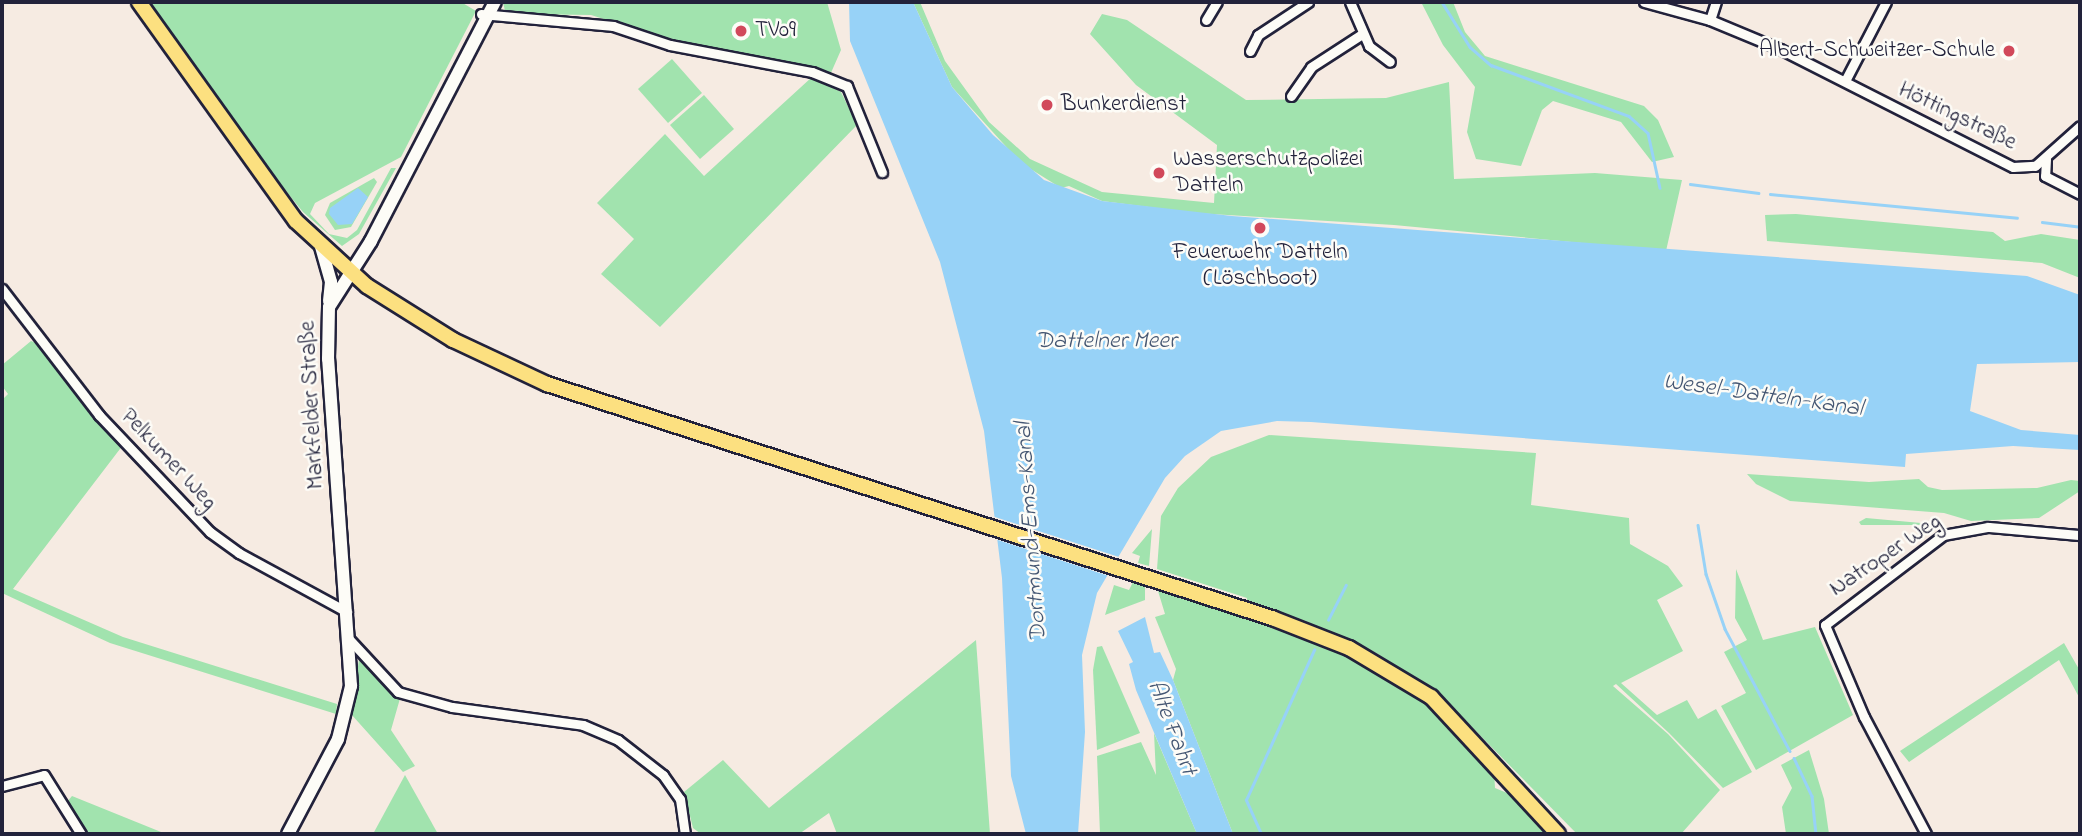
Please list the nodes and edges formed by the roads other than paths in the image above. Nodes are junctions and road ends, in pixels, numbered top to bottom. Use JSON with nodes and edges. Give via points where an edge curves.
{"nodes":[{"id":1,"x":139,"y":2,"type":"edge"},
{"id":2,"x":495,"y":2,"type":"edge"},
{"id":3,"x":1217,"y":2,"type":"edge"},
{"id":4,"x":1308,"y":2,"type":"edge"},
{"id":5,"x":1350,"y":2,"type":"edge"},
{"id":6,"x":1644,"y":2,"type":"edge"},
{"id":7,"x":1716,"y":2,"type":"edge"},
{"id":8,"x":1886,"y":2,"type":"edge"},
{"id":9,"x":484,"y":15,"type":"junction"},
{"id":10,"x":1206,"y":20,"type":"dead end"},
{"id":11,"x":1710,"y":20,"type":"junction"},
{"id":12,"x":1362,"y":34,"type":"junction"},
{"id":13,"x":1250,"y":51,"type":"dead end"},
{"id":14,"x":1390,"y":62,"type":"dead end"},
{"id":15,"x":1845,"y":81,"type":"junction"},
{"id":16,"x":1291,"y":96,"type":"dead end"},
{"id":17,"x":2080,"y":126,"type":"edge"},
{"id":18,"x":2046,"y":159,"type":"junction"},
{"id":19,"x":882,"y":172,"type":"dead end"},
{"id":20,"x":2080,"y":194,"type":"edge"},
{"id":21,"x":320,"y":243,"type":"junction"},
{"id":22,"x":350,"y":272,"type":"junction"},
{"id":23,"x":2,"y":289,"type":"edge"},
{"id":24,"x":329,"y":307,"type":"junction"},
{"id":25,"x":2080,"y":535,"type":"edge"},
{"id":26,"x":347,"y":612,"type":"junction"},
{"id":27,"x":349,"y":639,"type":"junction"},
{"id":28,"x":2,"y":786,"type":"edge"},
{"id":29,"x":81,"y":834,"type":"edge"},
{"id":30,"x":288,"y":834,"type":"edge"},
{"id":31,"x":685,"y":834,"type":"edge"},
{"id":32,"x":1558,"y":834,"type":"edge"},
{"id":33,"x":1926,"y":834,"type":"edge"}],
"edges":[{"from":1,"to":21,"type":"main road","via":[[282,204]]},
{"from":2,"to":9,"type":"street","name":"Markfelder Straße"},
{"from":3,"to":10,"type":"street"},
{"from":4,"to":13,"type":"street","via":[[1258,35]]},
{"from":5,"to":12,"type":"street"},
{"from":6,"to":11,"type":"street","name":"Höttingstraße"},
{"from":7,"to":11,"type":"street"},
{"from":8,"to":15,"type":"street"},
{"from":9,"to":19,"type":"street","via":[[613,26],[682,48],[812,72],[847,86]]},
{"from":9,"to":22,"type":"street","name":"Markfelder Straße","via":[[371,241]]},
{"from":11,"to":15,"type":"street","name":"Höttingstraße"},
{"from":12,"to":14,"type":"street","via":[[1368,46]]},
{"from":12,"to":16,"type":"street","via":[[1311,67]]},
{"from":15,"to":18,"type":"street","name":"Höttingstraße","via":[[2013,167],[2035,166]]},
{"from":17,"to":18,"type":"street"},
{"from":18,"to":20,"type":"street","name":"Höttingstraße","via":[[2045,176]]},
{"from":21,"to":22,"type":"main road"},
{"from":21,"to":24,"type":"street","via":[[331,282]]},
{"from":22,"to":24,"type":"street","name":"Markfelder Straße"},
{"from":22,"to":32,"type":"main road","via":[[498,365],[1217,600],[1349,648],[1410,681],[1459,722]]},
{"from":23,"to":26,"type":"street","name":"Pelkumer Weg","via":[[99,415],[210,532],[239,553]]},
{"from":24,"to":26,"type":"street","name":"Markfelder Straße","via":[[328,359]]},
{"from":25,"to":33,"type":"street","name":"Natroper Weg","via":[[1988,527],[1943,536],[1825,625],[1864,717]]},
{"from":26,"to":27,"type":"street","name":"Markfelder Straße"},
{"from":27,"to":30,"type":"street","name":"Markfelder Straße","via":[[351,686],[344,722]]},
{"from":27,"to":31,"type":"street","via":[[398,692],[452,707],[583,725],[618,740],[663,775],[680,799]]},
{"from":28,"to":29,"type":"street","via":[[44,775]]}]}
